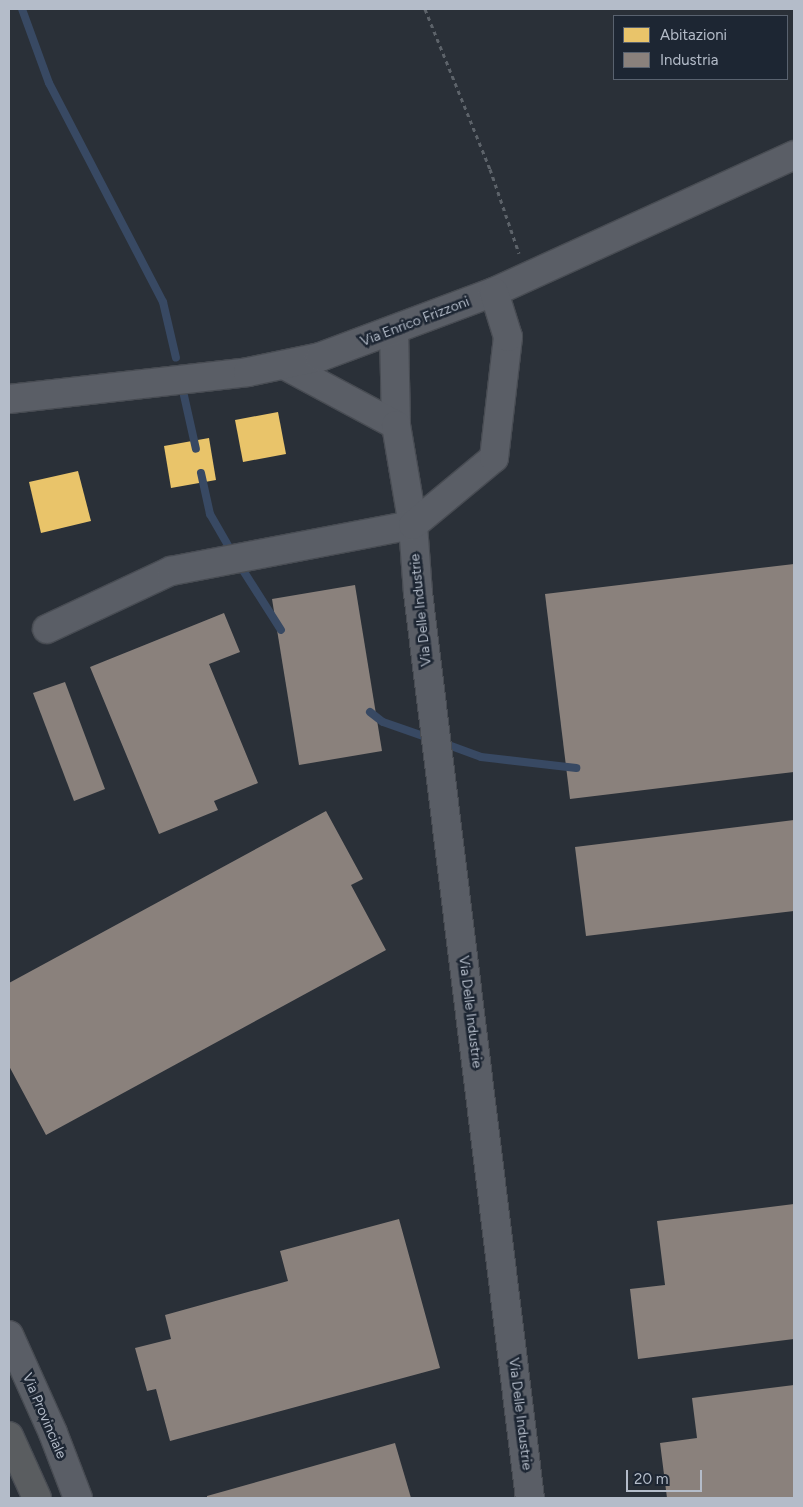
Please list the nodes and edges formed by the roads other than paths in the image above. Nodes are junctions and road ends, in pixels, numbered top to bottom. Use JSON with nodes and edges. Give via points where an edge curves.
{"nodes":[{"id":1,"x":794,"y":155,"type":"edge"},
{"id":2,"x":494,"y":292,"type":"junction"},
{"id":3,"x":394,"y":330,"type":"junction"},
{"id":4,"x":284,"y":365,"type":"junction"},
{"id":5,"x":9,"y":399,"type":"edge"},
{"id":6,"x":396,"y":425,"type":"junction"},
{"id":7,"x":413,"y":525,"type":"junction"},
{"id":8,"x":47,"y":629,"type":"dead end"},
{"id":9,"x":9,"y":1335,"type":"edge"},
{"id":10,"x":9,"y":1436,"type":"edge"},
{"id":11,"x":37,"y":1498,"type":"edge"},
{"id":12,"x":78,"y":1498,"type":"edge"},
{"id":13,"x":530,"y":1498,"type":"edge"}],
"edges":[{"from":1,"to":2,"type":"street","name":"Via Enrico Frizzoni"},
{"from":2,"to":3,"type":"street","name":"Via Enrico Frizzoni"},
{"from":2,"to":7,"type":"street","via":[[508,337],[494,458]]},
{"from":3,"to":4,"type":"street","name":"Via Enrico Frizzoni"},
{"from":3,"to":6,"type":"street","name":"Via Delle Industrie"},
{"from":4,"to":5,"type":"street","name":"Via Enrico Frizzoni","via":[[248,372]]},
{"from":4,"to":6,"type":"street"},
{"from":6,"to":7,"type":"street","name":"Via Delle Industrie"},
{"from":7,"to":8,"type":"street","via":[[171,571]]},
{"from":7,"to":13,"type":"street","name":"Via Delle Industrie","via":[[419,603]]},
{"from":9,"to":12,"type":"street","name":"Via Provinciale"},
{"from":10,"to":11,"type":"highway"}]}
